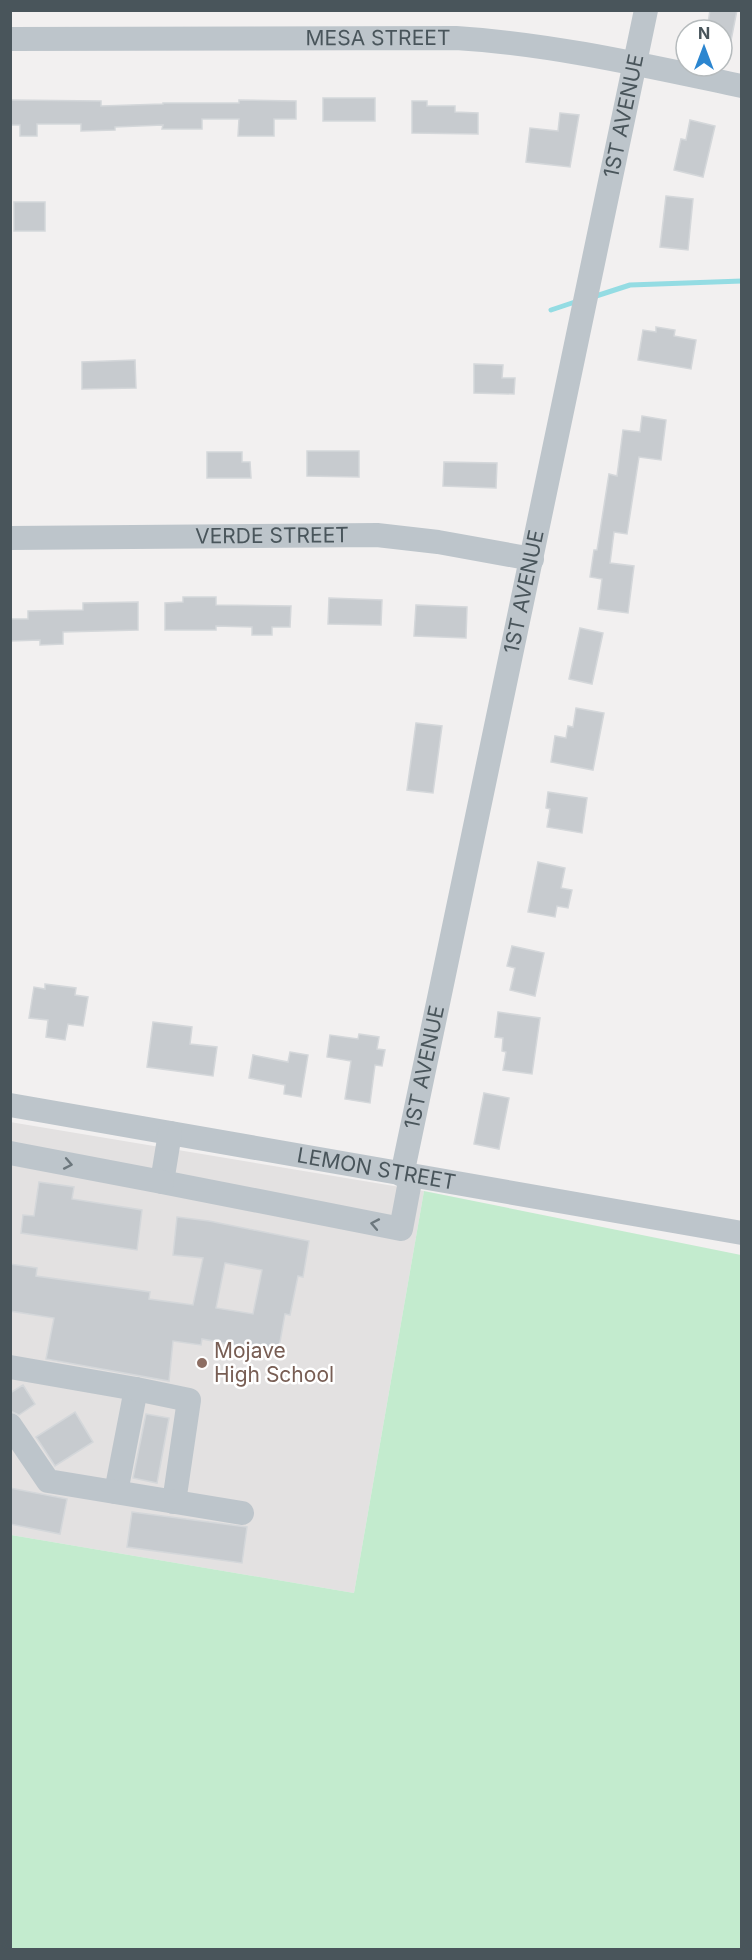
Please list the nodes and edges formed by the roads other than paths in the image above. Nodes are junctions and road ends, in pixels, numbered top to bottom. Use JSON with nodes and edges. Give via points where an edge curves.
{"nodes":[{"id":1,"x":646,"y":10,"type":"edge"},
{"id":2,"x":10,"y":39,"type":"edge"},
{"id":3,"x":635,"y":63,"type":"junction"},
{"id":4,"x":741,"y":86,"type":"edge"},
{"id":5,"x":10,"y":538,"type":"edge"},
{"id":6,"x":532,"y":559,"type":"junction"},
{"id":7,"x":10,"y":1105,"type":"edge"},
{"id":8,"x":170,"y":1133,"type":"junction"},
{"id":9,"x":10,"y":1153,"type":"edge"},
{"id":10,"x":406,"y":1175,"type":"junction"},
{"id":11,"x":162,"y":1182,"type":"junction"},
{"id":12,"x":741,"y":1233,"type":"edge"},
{"id":13,"x":10,"y":1367,"type":"edge"},
{"id":14,"x":136,"y":1389,"type":"junction"},
{"id":15,"x":10,"y":1425,"type":"edge"},
{"id":16,"x":116,"y":1492,"type":"junction"},
{"id":17,"x":174,"y":1502,"type":"junction"},
{"id":18,"x":242,"y":1513,"type":"dead end"}],
"edges":[{"from":1,"to":3,"type":"street","name":"1ST AVENUE"},
{"from":2,"to":3,"type":"street","name":"MESA STREET","via":[[456,38]]},
{"from":3,"to":4,"type":"street","name":"MESA STREET"},
{"from":3,"to":6,"type":"street","name":"1ST AVENUE"},
{"from":5,"to":6,"type":"street","name":"VERDE STREET","via":[[377,535]]},
{"from":6,"to":10,"type":"street","name":"1ST AVENUE"},
{"from":7,"to":8,"type":"street","name":"LEMON STREET"},
{"from":8,"to":10,"type":"street","name":"LEMON STREET"},
{"from":8,"to":11,"type":"street"},
{"from":9,"to":11,"type":"street","one_way":true},
{"from":10,"to":11,"type":"street","name":"1ST AVENUE","one_way":true,"via":[[401,1228]]},
{"from":10,"to":12,"type":"street","name":"LEMON STREET"},
{"from":13,"to":14,"type":"street"},
{"from":14,"to":16,"type":"street"},
{"from":14,"to":17,"type":"street","via":[[189,1400]]},
{"from":15,"to":16,"type":"street","via":[[48,1481]]},
{"from":16,"to":17,"type":"street"},
{"from":17,"to":18,"type":"street"}]}
